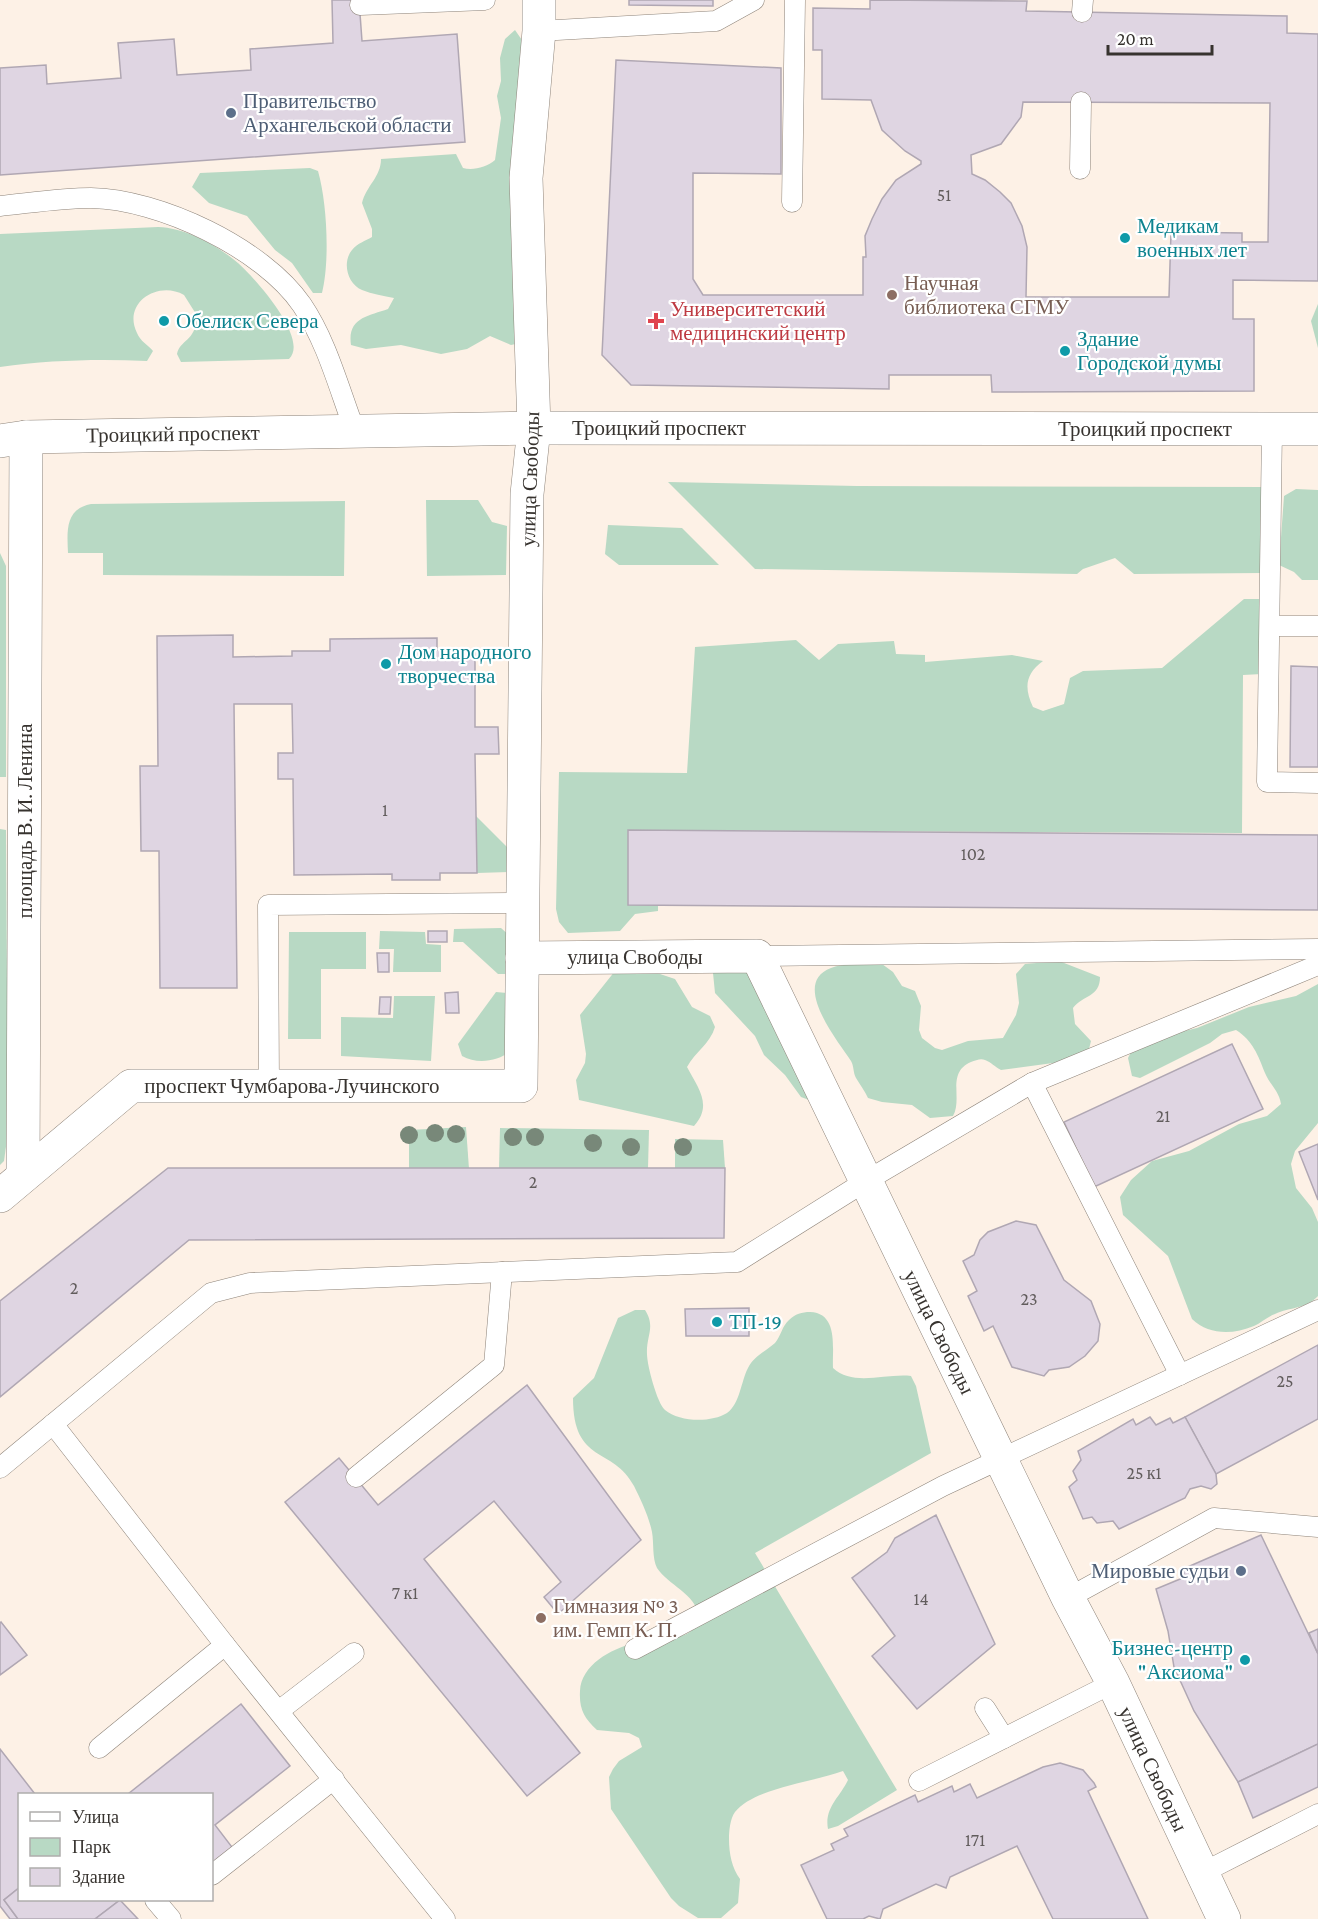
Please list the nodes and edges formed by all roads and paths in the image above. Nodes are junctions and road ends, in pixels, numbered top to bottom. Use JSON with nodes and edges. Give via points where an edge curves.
{"nodes":[{"id":1,"x":485,"y":0,"type":"edge"},
{"id":2,"x":717,"y":0,"type":"edge"},
{"id":3,"x":754,"y":0,"type":"edge"},
{"id":4,"x":795,"y":0,"type":"edge"},
{"id":5,"x":360,"y":5,"type":"dead end"},
{"id":6,"x":539,"y":15,"type":"edge"},
{"id":7,"x":716,"y":21,"type":"junction"},
{"id":8,"x":1081,"y":102,"type":"dead end"},
{"id":9,"x":1080,"y":169,"type":"dead end"},
{"id":10,"x":792,"y":202,"type":"dead end"},
{"id":11,"x":0,"y":206,"type":"edge"},
{"id":12,"x":534,"y":428,"type":"junction"},
{"id":13,"x":1272,"y":429,"type":"junction"},
{"id":14,"x":1318,"y":429,"type":"edge"},
{"id":15,"x":355,"y":431,"type":"junction"},
{"id":16,"x":13,"y":439,"type":"edge"},
{"id":17,"x":1270,"y":626,"type":"junction"},
{"id":18,"x":1318,"y":626,"type":"edge"},
{"id":19,"x":1318,"y":783,"type":"edge"},
{"id":20,"x":523,"y":903,"type":"junction"},
{"id":21,"x":1318,"y":948,"type":"edge"},
{"id":22,"x":757,"y":956,"type":"junction"},
{"id":23,"x":522,"y":958,"type":"junction"},
{"id":24,"x":1318,"y":965,"type":"edge"},
{"id":25,"x":1032,"y":1083,"type":"junction"},
{"id":26,"x":269,"y":1086,"type":"junction"},
{"id":27,"x":521,"y":1086,"type":"joint"},
{"id":28,"x":866,"y":1181,"type":"junction"},
{"id":29,"x":12,"y":1186,"type":"edge"},
{"id":30,"x":502,"y":1272,"type":"junction"},
{"id":31,"x":1318,"y":1310,"type":"edge"},
{"id":32,"x":1180,"y":1375,"type":"junction"},
{"id":33,"x":53,"y":1424,"type":"junction"},
{"id":34,"x":1000,"y":1459,"type":"junction"},
{"id":35,"x":0,"y":1468,"type":"edge"},
{"id":36,"x":356,"y":1477,"type":"dead end"},
{"id":37,"x":1318,"y":1527,"type":"edge"},
{"id":38,"x":1068,"y":1598,"type":"junction"},
{"id":39,"x":225,"y":1645,"type":"junction"},
{"id":40,"x":635,"y":1649,"type":"dead end"},
{"id":41,"x":354,"y":1653,"type":"dead end"},
{"id":42,"x":1113,"y":1683,"type":"junction"},
{"id":43,"x":985,"y":1708,"type":"dead end"},
{"id":44,"x":280,"y":1710,"type":"junction"},
{"id":45,"x":1004,"y":1738,"type":"junction"},
{"id":46,"x":99,"y":1748,"type":"dead end"},
{"id":47,"x":334,"y":1779,"type":"junction"},
{"id":48,"x":919,"y":1781,"type":"dead end"},
{"id":49,"x":1318,"y":1815,"type":"edge"},
{"id":50,"x":1202,"y":1873,"type":"junction"},
{"id":51,"x":213,"y":1874,"type":"edge"},
{"id":52,"x":157,"y":1901,"type":"edge"},
{"id":53,"x":171,"y":1919,"type":"edge"},
{"id":54,"x":446,"y":1919,"type":"edge"},
{"id":55,"x":1224,"y":1919,"type":"edge"}],
"edges":[{"from":1,"to":5,"type":"lane"},
{"from":2,"to":7,"type":"lane"},
{"from":3,"to":7,"type":"lane"},
{"from":4,"to":10,"type":"lane"},
{"from":6,"to":7,"type":"lane"},
{"from":6,"to":12,"type":"street","name":"улица Свободы","via":[[526,178]]},
{"from":8,"to":9,"type":"lane"},
{"from":11,"to":15,"type":"lane","via":[[92,198],[130,202],[191,223],[233,243],[300,303],[318,331]]},
{"from":12,"to":13,"type":"street","name":"Троицкий проспект"},
{"from":12,"to":15,"type":"street","name":"Троицкий проспект"},
{"from":12,"to":20,"type":"street","name":"улица Свободы","via":[[527,494]]},
{"from":13,"to":14,"type":"street","name":"Троицкий проспект"},
{"from":13,"to":17,"type":"lane"},
{"from":15,"to":16,"type":"street","name":"Троицкий проспект"},
{"from":16,"to":29,"type":"street","name":"площадь В. И. Ленина"},
{"from":17,"to":18,"type":"lane"},
{"from":17,"to":19,"type":"lane","via":[[1267,782]]},
{"from":20,"to":23,"type":"street","name":"улица Свободы"},
{"from":20,"to":26,"type":"lane","via":[[268,905]]},
{"from":21,"to":22,"type":"lane"},
{"from":22,"to":23,"type":"street","name":"улица Свободы"},
{"from":22,"to":28,"type":"street","name":"улица Свободы"},
{"from":23,"to":27,"type":"street","name":"улица Свободы"},
{"from":24,"to":25,"type":"lane"},
{"from":25,"to":28,"type":"lane"},
{"from":25,"to":32,"type":"lane"},
{"from":26,"to":27,"type":"street","name":"проспект Чумбарова-Лучинского"},
{"from":26,"to":29,"type":"street","name":"проспект Чумбарова-Лучинского","via":[[130,1086]]},
{"from":28,"to":30,"type":"lane","via":[[737,1262]]},
{"from":28,"to":34,"type":"street","name":"улица Свободы"},
{"from":30,"to":33,"type":"lane","via":[[250,1282],[211,1293]]},
{"from":30,"to":36,"type":"lane","via":[[494,1365]]},
{"from":31,"to":32,"type":"lane"},
{"from":32,"to":34,"type":"lane"},
{"from":33,"to":35,"type":"lane"},
{"from":33,"to":39,"type":"lane"},
{"from":34,"to":38,"type":"street","name":"улица Свободы"},
{"from":34,"to":40,"type":"lane"},
{"from":37,"to":38,"type":"lane","via":[[1214,1518]]},
{"from":38,"to":42,"type":"street","name":"улица Свободы"},
{"from":39,"to":44,"type":"lane"},
{"from":39,"to":46,"type":"lane"},
{"from":41,"to":44,"type":"lane"},
{"from":42,"to":45,"type":"lane"},
{"from":42,"to":50,"type":"street","name":"улица Свободы"},
{"from":43,"to":45,"type":"lane"},
{"from":44,"to":47,"type":"lane"},
{"from":45,"to":48,"type":"lane"},
{"from":47,"to":51,"type":"lane"},
{"from":47,"to":54,"type":"lane"},
{"from":49,"to":50,"type":"lane"},
{"from":50,"to":55,"type":"street","name":"улица Свободы"},
{"from":52,"to":53,"type":"lane"}]}
